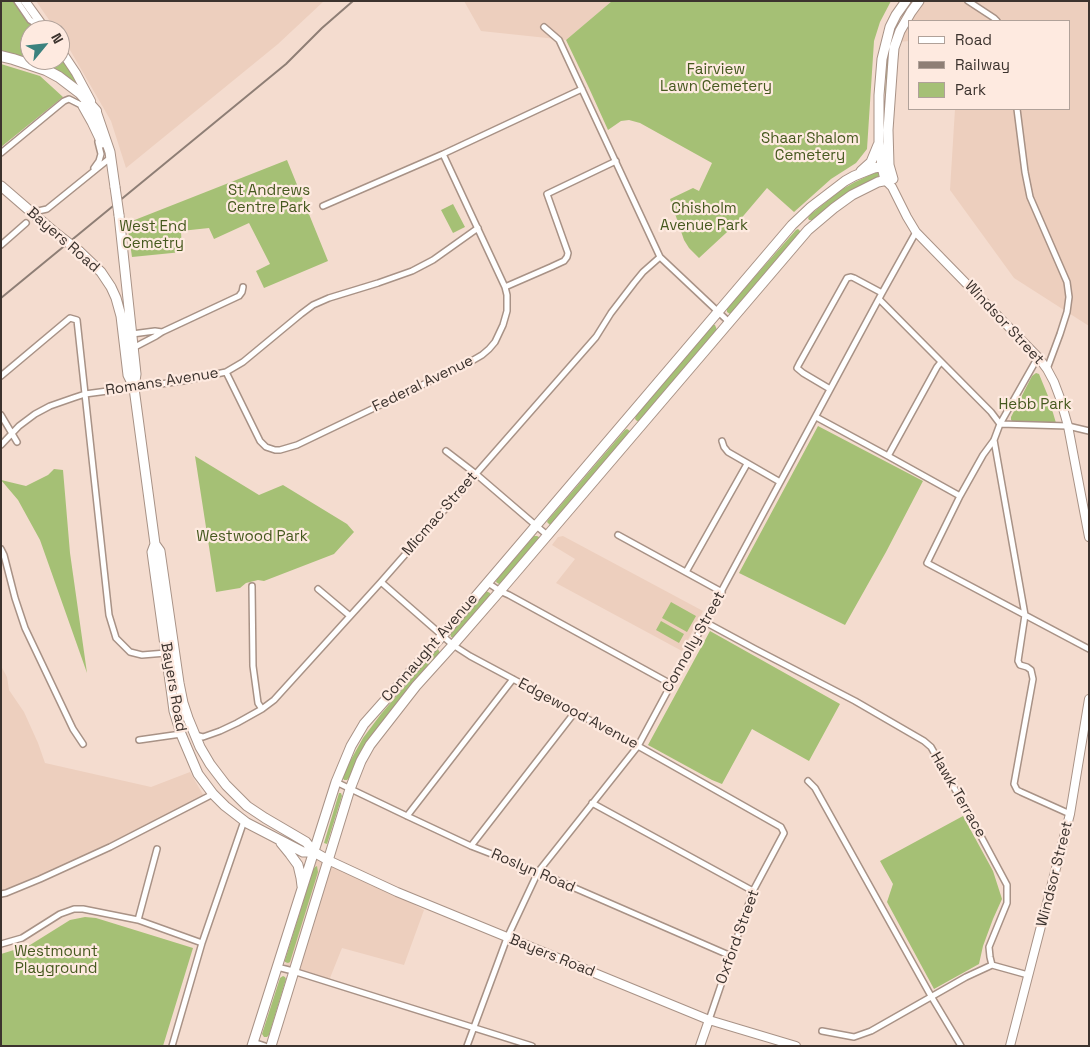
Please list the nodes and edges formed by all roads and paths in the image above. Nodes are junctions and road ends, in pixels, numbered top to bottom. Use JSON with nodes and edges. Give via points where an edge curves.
{"nodes":[{"id":1,"x":17,"y":1,"type":"edge"},
{"id":2,"x":25,"y":1,"type":"edge"},
{"id":3,"x":906,"y":1,"type":"edge"},
{"id":4,"x":919,"y":1,"type":"edge"},
{"id":5,"x":968,"y":1,"type":"edge"},
{"id":6,"x":30,"y":20,"type":"edge"},
{"id":7,"x":39,"y":20,"type":"edge"},
{"id":8,"x":996,"y":20,"type":"edge"},
{"id":9,"x":544,"y":27,"type":"dead end"},
{"id":10,"x":1,"y":56,"type":"edge"},
{"id":11,"x":20,"y":61,"type":"edge"},
{"id":12,"x":70,"y":64,"type":"edge"},
{"id":13,"x":42,"y":70,"type":"edge"},
{"id":14,"x":46,"y":70,"type":"edge"},
{"id":15,"x":582,"y":89,"type":"junction"},
{"id":16,"x":79,"y":104,"type":"junction"},
{"id":17,"x":1017,"y":110,"type":"edge"},
{"id":18,"x":96,"y":111,"type":"junction"},
{"id":19,"x":879,"y":142,"type":"junction"},
{"id":20,"x":1,"y":153,"type":"edge"},
{"id":21,"x":443,"y":154,"type":"junction"},
{"id":22,"x":110,"y":158,"type":"junction"},
{"id":23,"x":616,"y":161,"type":"junction"},
{"id":24,"x":886,"y":165,"type":"junction"},
{"id":25,"x":87,"y":176,"type":"junction"},
{"id":26,"x":854,"y":176,"type":"junction"},
{"id":27,"x":890,"y":182,"type":"junction"},
{"id":28,"x":1,"y":186,"type":"edge"},
{"id":29,"x":323,"y":206,"type":"dead end"},
{"id":30,"x":29,"y":211,"type":"junction"},
{"id":31,"x":26,"y":223,"type":"dead end"},
{"id":32,"x":478,"y":228,"type":"junction"},
{"id":33,"x":916,"y":232,"type":"junction"},
{"id":34,"x":1,"y":245,"type":"edge"},
{"id":35,"x":660,"y":257,"type":"junction"},
{"id":36,"x":243,"y":287,"type":"dead end"},
{"id":37,"x":505,"y":287,"type":"junction"},
{"id":38,"x":882,"y":293,"type":"junction"},
{"id":39,"x":879,"y":299,"type":"junction"},
{"id":40,"x":717,"y":312,"type":"junction"},
{"id":41,"x":729,"y":322,"type":"junction"},
{"id":42,"x":162,"y":332,"type":"junction"},
{"id":43,"x":132,"y":334,"type":"junction"},
{"id":44,"x":133,"y":348,"type":"junction"},
{"id":45,"x":1038,"y":357,"type":"junction"},
{"id":46,"x":942,"y":362,"type":"junction"},
{"id":47,"x":1047,"y":369,"type":"junction"},
{"id":48,"x":226,"y":372,"type":"junction"},
{"id":49,"x":1,"y":376,"type":"edge"},
{"id":50,"x":134,"y":388,"type":"junction"},
{"id":51,"x":830,"y":390,"type":"junction"},
{"id":52,"x":85,"y":394,"type":"junction"},
{"id":53,"x":1,"y":415,"type":"edge"},
{"id":54,"x":816,"y":417,"type":"junction"},
{"id":55,"x":626,"y":421,"type":"junction"},
{"id":56,"x":1000,"y":424,"type":"junction"},
{"id":57,"x":1068,"y":426,"type":"junction"},
{"id":58,"x":638,"y":430,"type":"junction"},
{"id":59,"x":1089,"y":432,"type":"edge"},
{"id":60,"x":12,"y":435,"type":"junction"},
{"id":61,"x":994,"y":440,"type":"junction"},
{"id":62,"x":722,"y":441,"type":"dead end"},
{"id":63,"x":16,"y":442,"type":"dead end"},
{"id":64,"x":1,"y":445,"type":"edge"},
{"id":65,"x":446,"y":451,"type":"dead end"},
{"id":66,"x":888,"y":456,"type":"junction"},
{"id":67,"x":747,"y":464,"type":"junction"},
{"id":68,"x":476,"y":474,"type":"junction"},
{"id":69,"x":780,"y":482,"type":"junction"},
{"id":70,"x":960,"y":496,"type":"junction"},
{"id":71,"x":536,"y":527,"type":"junction"},
{"id":72,"x":547,"y":535,"type":"junction"},
{"id":73,"x":618,"y":535,"type":"dead end"},
{"id":74,"x":1089,"y":537,"type":"edge"},
{"id":75,"x":155,"y":544,"type":"junction"},
{"id":76,"x":1,"y":549,"type":"edge"},
{"id":77,"x":686,"y":572,"type":"junction"},
{"id":78,"x":381,"y":582,"type":"junction"},
{"id":79,"x":488,"y":583,"type":"junction"},
{"id":80,"x":252,"y":586,"type":"dead end"},
{"id":81,"x":318,"y":589,"type":"dead end"},
{"id":82,"x":500,"y":591,"type":"junction"},
{"id":83,"x":722,"y":592,"type":"junction"},
{"id":84,"x":1025,"y":615,"type":"junction"},
{"id":85,"x":350,"y":616,"type":"junction"},
{"id":86,"x":706,"y":622,"type":"junction"},
{"id":87,"x":442,"y":636,"type":"junction"},
{"id":88,"x":453,"y":646,"type":"junction"},
{"id":89,"x":1089,"y":650,"type":"edge"},
{"id":90,"x":166,"y":653,"type":"junction"},
{"id":91,"x":513,"y":679,"type":"junction"},
{"id":92,"x":671,"y":684,"type":"junction"},
{"id":93,"x":1089,"y":699,"type":"edge"},
{"id":94,"x":262,"y":709,"type":"junction"},
{"id":95,"x":575,"y":712,"type":"junction"},
{"id":96,"x":181,"y":734,"type":"junction"},
{"id":97,"x":194,"y":734,"type":"junction"},
{"id":98,"x":139,"y":740,"type":"dead end"},
{"id":99,"x":83,"y":744,"type":"dead end"},
{"id":100,"x":638,"y":746,"type":"junction"},
{"id":101,"x":200,"y":747,"type":"junction"},
{"id":102,"x":198,"y":774,"type":"junction"},
{"id":103,"x":808,"y":781,"type":"dead end"},
{"id":104,"x":336,"y":782,"type":"junction"},
{"id":105,"x":350,"y":788,"type":"junction"},
{"id":106,"x":233,"y":793,"type":"junction"},
{"id":107,"x":214,"y":794,"type":"junction"},
{"id":108,"x":592,"y":803,"type":"junction"},
{"id":109,"x":1070,"y":814,"type":"junction"},
{"id":110,"x":407,"y":816,"type":"junction"},
{"id":111,"x":244,"y":821,"type":"junction"},
{"id":112,"x":784,"y":833,"type":"joint"},
{"id":113,"x":273,"y":836,"type":"junction"},
{"id":114,"x":471,"y":846,"type":"junction"},
{"id":115,"x":156,"y":849,"type":"dead end"},
{"id":116,"x":314,"y":852,"type":"junction"},
{"id":117,"x":328,"y":860,"type":"junction"},
{"id":118,"x":538,"y":872,"type":"junction"},
{"id":119,"x":753,"y":891,"type":"junction"},
{"id":120,"x":302,"y":892,"type":"junction"},
{"id":121,"x":1,"y":894,"type":"edge"},
{"id":122,"x":138,"y":920,"type":"junction"},
{"id":123,"x":508,"y":938,"type":"junction"},
{"id":124,"x":202,"y":943,"type":"junction"},
{"id":125,"x":1,"y":944,"type":"edge"},
{"id":126,"x":731,"y":956,"type":"junction"},
{"id":127,"x":992,"y":965,"type":"junction"},
{"id":128,"x":277,"y":967,"type":"junction"},
{"id":129,"x":294,"y":971,"type":"junction"},
{"id":130,"x":1028,"y":975,"type":"junction"},
{"id":131,"x":931,"y":996,"type":"junction"},
{"id":132,"x":709,"y":1020,"type":"junction"},
{"id":133,"x":474,"y":1028,"type":"junction"},
{"id":134,"x":822,"y":1031,"type":"dead end"},
{"id":135,"x":252,"y":1044,"type":"edge"},
{"id":136,"x":172,"y":1046,"type":"edge"},
{"id":137,"x":265,"y":1046,"type":"edge"},
{"id":138,"x":271,"y":1046,"type":"edge"},
{"id":139,"x":467,"y":1046,"type":"edge"},
{"id":140,"x":532,"y":1046,"type":"edge"},
{"id":141,"x":700,"y":1046,"type":"edge"},
{"id":142,"x":796,"y":1046,"type":"edge"},
{"id":143,"x":961,"y":1046,"type":"edge"},
{"id":144,"x":1010,"y":1046,"type":"edge"}],
"edges":[{"from":1,"to":6,"type":"street"},
{"from":2,"to":7,"type":"street"},
{"from":3,"to":19,"type":"main road","name":"Windsor Street","via":[[890,27],[882,59]]},
{"from":4,"to":24,"type":"main road","name":"Windsor Street","via":[[905,21],[894,48]]},
{"from":5,"to":8,"type":"street"},
{"from":9,"to":15,"type":"street","via":[[558,40]]},
{"from":10,"to":11,"type":"highway"},
{"from":12,"to":18,"type":"street","name":"Bayers Road"},
{"from":13,"to":16,"type":"highway","via":[[63,85]]},
{"from":14,"to":18,"type":"highway","via":[[80,94]]},
{"from":15,"to":21,"type":"street"},
{"from":15,"to":23,"type":"street"},
{"from":16,"to":20,"type":"street","via":[[69,99],[64,101]]},
{"from":16,"to":22,"type":"main road"},
{"from":16,"to":25,"type":"street","via":[[101,154],[97,165]]},
{"from":17,"to":47,"type":"street","via":[[1030,197],[1067,282],[1069,297]]},
{"from":18,"to":22,"type":"main road","name":"Bayers Road"},
{"from":19,"to":24,"type":"main road","name":"Windsor Street"},
{"from":19,"to":26,"type":"main road","via":[[871,162]]},
{"from":21,"to":29,"type":"street"},
{"from":21,"to":32,"type":"street","name":"Federal Avenue"},
{"from":22,"to":25,"type":"street"},
{"from":22,"to":43,"type":"main road","name":"Bayers Road","bridge":true},
{"from":23,"to":35,"type":"street"},
{"from":23,"to":37,"type":"street","via":[[547,194],[568,257]]},
{"from":24,"to":26,"type":"main road","name":"Connaught Avenue"},
{"from":24,"to":27,"type":"main road","name":"Windsor Street"},
{"from":25,"to":30,"type":"street","via":[[47,209]]},
{"from":26,"to":40,"type":"main road","name":"Connaught Avenue","via":[[792,225]]},
{"from":27,"to":33,"type":"street","name":"Windsor Street"},
{"from":27,"to":41,"type":"main road","name":"Connaught Avenue","via":[[852,195],[808,230]]},
{"from":28,"to":30,"type":"main road","name":"Bayers Road"},
{"from":30,"to":50,"type":"main road","name":"Bayers Road","bridge":true,"via":[[79,251],[111,287],[121,316],[128,375]]},
{"from":31,"to":34,"type":"street"},
{"from":32,"to":37,"type":"street","name":"Federal Avenue"},
{"from":32,"to":48,"type":"street","name":"Romans Avenue","via":[[412,271],[314,305]]},
{"from":33,"to":38,"type":"street","name":"Connolly Street"},
{"from":33,"to":45,"type":"street","name":"Windsor Street"},
{"from":35,"to":40,"type":"street"},
{"from":35,"to":68,"type":"street","name":"Micmac Street","via":[[634,282],[596,337]]},
{"from":36,"to":42,"type":"street","via":[[239,296]]},
{"from":37,"to":48,"type":"street","name":"Federal Avenue","via":[[507,311],[503,326],[495,342],[482,354],[285,450],[271,449],[260,441]]},
{"from":38,"to":39,"type":"street","name":"Connolly Street"},
{"from":38,"to":51,"type":"street","via":[[848,278],[798,364],[797,368],[803,373]]},
{"from":39,"to":46,"type":"street"},
{"from":39,"to":51,"type":"street","name":"Connolly Street"},
{"from":40,"to":41,"type":"street"},
{"from":40,"to":55,"type":"main road","name":"Connaught Avenue"},
{"from":41,"to":58,"type":"main road","name":"Connaught Avenue"},
{"from":42,"to":43,"type":"street"},
{"from":42,"to":44,"type":"street"},
{"from":43,"to":44,"type":"main road","name":"Bayers Road"},
{"from":44,"to":50,"type":"main road","name":"Bayers Road"},
{"from":45,"to":47,"type":"street","name":"Windsor Street"},
{"from":45,"to":56,"type":"street"},
{"from":46,"to":56,"type":"street"},
{"from":46,"to":66,"type":"street"},
{"from":47,"to":57,"type":"street","name":"Windsor Street"},
{"from":48,"to":50,"type":"street","name":"Romans Avenue"},
{"from":49,"to":52,"type":"street","via":[[70,318],[78,320]]},
{"from":50,"to":52,"type":"street","name":"Romans Avenue"},
{"from":50,"to":75,"type":"main road","name":"Bayers Road"},
{"from":51,"to":54,"type":"street","name":"Connolly Street"},
{"from":52,"to":60,"type":"street","name":"Romans Avenue","via":[[40,411]]},
{"from":52,"to":90,"type":"street","via":[[109,615],[116,638],[130,652],[142,655]]},
{"from":53,"to":60,"type":"street"},
{"from":54,"to":66,"type":"street"},
{"from":54,"to":69,"type":"street","name":"Connolly Street"},
{"from":55,"to":58,"type":"main road"},
{"from":55,"to":71,"type":"main road","name":"Connaught Avenue"},
{"from":56,"to":57,"type":"street"},
{"from":56,"to":61,"type":"street"},
{"from":57,"to":59,"type":"street"},
{"from":57,"to":74,"type":"street","name":"Windsor Street"},
{"from":58,"to":72,"type":"main road","name":"Connaught Avenue"},
{"from":60,"to":63,"type":"street"},
{"from":60,"to":64,"type":"street","name":"Romans Avenue"},
{"from":61,"to":70,"type":"street"},
{"from":61,"to":84,"type":"street"},
{"from":62,"to":67,"type":"street","via":[[728,452]]},
{"from":65,"to":68,"type":"street"},
{"from":66,"to":70,"type":"street"},
{"from":67,"to":69,"type":"street"},
{"from":67,"to":77,"type":"street"},
{"from":68,"to":71,"type":"street"},
{"from":68,"to":78,"type":"street","name":"Micmac Street"},
{"from":69,"to":83,"type":"street","name":"Connolly Street"},
{"from":70,"to":84,"type":"street","via":[[927,563]]},
{"from":71,"to":72,"type":"street"},
{"from":71,"to":79,"type":"main road","name":"Connaught Avenue"},
{"from":72,"to":82,"type":"main road","name":"Connaught Avenue"},
{"from":73,"to":77,"type":"street"},
{"from":75,"to":90,"type":"main road","name":"Bayers Road","via":[[152,552]]},
{"from":75,"to":97,"type":"main road","name":"Bayers Road","via":[[160,551],[183,703]]},
{"from":76,"to":99,"type":"street","via":[[24,628]]},
{"from":77,"to":83,"type":"street"},
{"from":78,"to":85,"type":"street","name":"Micmac Street"},
{"from":78,"to":87,"type":"street","name":"Edgewood Avenue"},
{"from":79,"to":82,"type":"street"},
{"from":79,"to":87,"type":"main road","name":"Connaught Avenue"},
{"from":80,"to":94,"type":"street","via":[[253,666],[258,703]]},
{"from":81,"to":85,"type":"street"},
{"from":82,"to":88,"type":"main road","name":"Connaught Avenue"},
{"from":82,"to":92,"type":"street"},
{"from":83,"to":86,"type":"street","name":"Connolly Street"},
{"from":84,"to":89,"type":"street"},
{"from":84,"to":109,"type":"street","via":[[1018,661],[1031,670],[1033,679],[1014,784],[1020,792]]},
{"from":85,"to":94,"type":"street","name":"Micmac Street","via":[[274,700]]},
{"from":86,"to":92,"type":"street","name":"Connolly Street"},
{"from":86,"to":127,"type":"street","name":"Hawk Terrace","via":[[855,701],[930,747],[1007,885],[1007,903],[989,947]]},
{"from":87,"to":88,"type":"street","name":"Edgewood Avenue"},
{"from":87,"to":104,"type":"main road","name":"Connaught Avenue","via":[[364,724]]},
{"from":88,"to":91,"type":"street","name":"Edgewood Avenue"},
{"from":88,"to":105,"type":"main road","name":"Connaught Avenue","via":[[374,739]]},
{"from":90,"to":96,"type":"main road","name":"Bayers Road","via":[[174,711]]},
{"from":91,"to":95,"type":"street","name":"Edgewood Avenue"},
{"from":91,"to":110,"type":"street"},
{"from":92,"to":100,"type":"street","name":"Connolly Street"},
{"from":93,"to":109,"type":"street","name":"Windsor Street"},
{"from":94,"to":97,"type":"street","name":"Micmac Street","via":[[212,734],[203,737]]},
{"from":95,"to":100,"type":"street","name":"Edgewood Avenue"},
{"from":95,"to":114,"type":"street"},
{"from":96,"to":98,"type":"street"},
{"from":96,"to":102,"type":"main road","name":"Bayers Road"},
{"from":97,"to":101,"type":"main road","name":"Bayers Road"},
{"from":100,"to":108,"type":"street","name":"Connolly Street"},
{"from":100,"to":112,"type":"street","name":"Edgewood Avenue","via":[[781,827]]},
{"from":101,"to":102,"type":"main road","via":[[204,758]]},
{"from":101,"to":106,"type":"main road","name":"Bayers Road"},
{"from":102,"to":107,"type":"main road","name":"Bayers Road"},
{"from":103,"to":131,"type":"street","via":[[815,788]]},
{"from":104,"to":105,"type":"street","name":"Roslyn Road"},
{"from":104,"to":116,"type":"main road","name":"Connaught Avenue"},
{"from":105,"to":110,"type":"street","name":"Roslyn Road"},
{"from":105,"to":117,"type":"main road","name":"Connaught Avenue"},
{"from":106,"to":107,"type":"main road"},
{"from":106,"to":116,"type":"main road","name":"Bayers Road","via":[[247,806],[306,842]]},
{"from":107,"to":111,"type":"main road","name":"Bayers Road"},
{"from":107,"to":121,"type":"street","via":[[110,847]]},
{"from":108,"to":118,"type":"street","name":"Connolly Street"},
{"from":108,"to":119,"type":"street"},
{"from":109,"to":130,"type":"street","name":"Windsor Street"},
{"from":110,"to":114,"type":"street","name":"Roslyn Road"},
{"from":111,"to":113,"type":"main road","name":"Bayers Road"},
{"from":111,"to":124,"type":"street"},
{"from":112,"to":119,"type":"street","name":"Oxford Street"},
{"from":113,"to":116,"type":"main road","name":"Bayers Road","via":[[303,852]]},
{"from":113,"to":120,"type":"main road","via":[[298,865]]},
{"from":114,"to":118,"type":"street","name":"Roslyn Road"},
{"from":115,"to":122,"type":"street"},
{"from":116,"to":117,"type":"main road","name":"Bayers Road"},
{"from":116,"to":120,"type":"main road","name":"Connaught Avenue"},
{"from":117,"to":123,"type":"street","name":"Bayers Road"},
{"from":117,"to":129,"type":"main road","name":"Connaught Avenue"},
{"from":118,"to":123,"type":"street","name":"Connolly Street"},
{"from":118,"to":126,"type":"street","name":"Roslyn Road"},
{"from":119,"to":126,"type":"street","name":"Oxford Street"},
{"from":120,"to":128,"type":"main road","name":"Connaught Avenue"},
{"from":122,"to":124,"type":"street"},
{"from":122,"to":125,"type":"street","via":[[74,909],[22,938]]},
{"from":123,"to":132,"type":"street","name":"Bayers Road"},
{"from":123,"to":133,"type":"street","name":"Connolly Street"},
{"from":124,"to":136,"type":"street"},
{"from":126,"to":132,"type":"street","name":"Oxford Street"},
{"from":127,"to":130,"type":"street"},
{"from":127,"to":131,"type":"street"},
{"from":128,"to":129,"type":"street"},
{"from":128,"to":135,"type":"main road","name":"Connaught Avenue"},
{"from":129,"to":133,"type":"street"},
{"from":129,"to":138,"type":"main road","name":"Connaught Avenue"},
{"from":130,"to":144,"type":"street","name":"Windsor Street"},
{"from":131,"to":134,"type":"street","via":[[854,1038]]},
{"from":131,"to":143,"type":"street"},
{"from":132,"to":141,"type":"street","name":"Oxford Street"},
{"from":132,"to":142,"type":"street","name":"Bayers Road"},
{"from":133,"to":139,"type":"street","name":"Connolly Street"},
{"from":133,"to":140,"type":"street"},
{"from":135,"to":137,"type":"street"}]}
